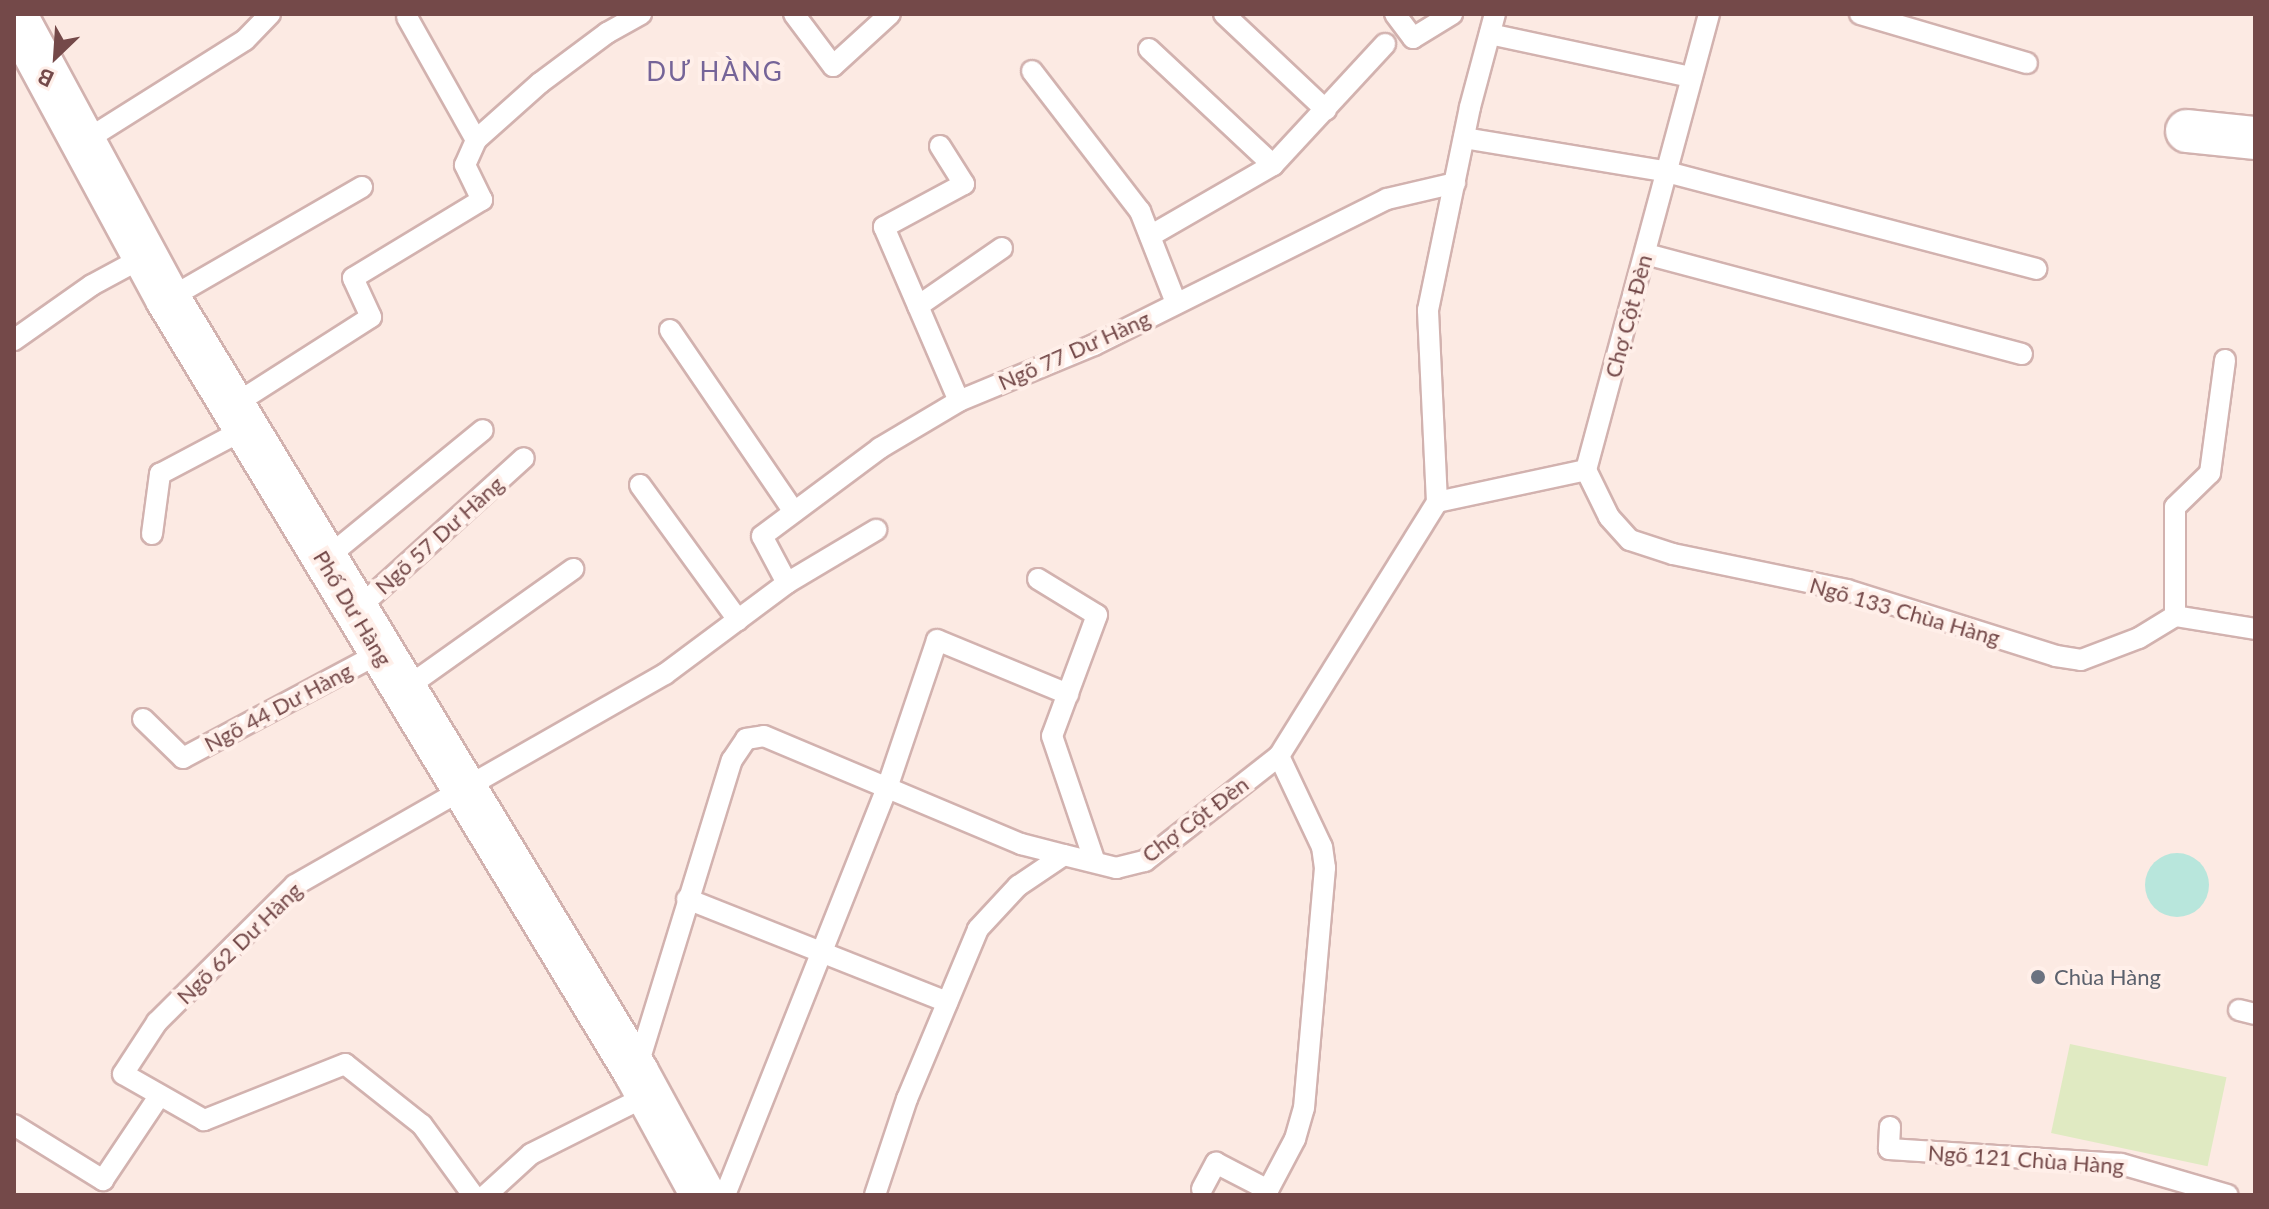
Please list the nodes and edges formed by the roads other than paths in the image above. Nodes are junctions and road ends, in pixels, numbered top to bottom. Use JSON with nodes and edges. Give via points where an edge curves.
{"nodes":[{"id":1,"x":270,"y":14,"type":"edge"},
{"id":2,"x":641,"y":14,"type":"edge"},
{"id":3,"x":794,"y":14,"type":"edge"},
{"id":4,"x":890,"y":14,"type":"edge"},
{"id":5,"x":1224,"y":14,"type":"edge"},
{"id":6,"x":1395,"y":14,"type":"edge"},
{"id":7,"x":1452,"y":14,"type":"edge"},
{"id":8,"x":1709,"y":14,"type":"edge"},
{"id":9,"x":1860,"y":14,"type":"edge"},
{"id":10,"x":407,"y":17,"type":"dead end"},
{"id":11,"x":1492,"y":24,"type":"edge"},
{"id":12,"x":17,"y":27,"type":"edge"},
{"id":13,"x":1385,"y":44,"type":"dead end"},
{"id":14,"x":1149,"y":49,"type":"dead end"},
{"id":15,"x":2027,"y":63,"type":"dead end"},
{"id":16,"x":1032,"y":71,"type":"dead end"},
{"id":17,"x":1691,"y":77,"type":"junction"},
{"id":18,"x":1326,"y":110,"type":"junction"},
{"id":19,"x":2187,"y":131,"type":"dead end"},
{"id":20,"x":1464,"y":138,"type":"junction"},
{"id":21,"x":2255,"y":138,"type":"edge"},
{"id":22,"x":476,"y":140,"type":"junction"},
{"id":23,"x":83,"y":142,"type":"junction"},
{"id":24,"x":940,"y":146,"type":"dead end"},
{"id":25,"x":1273,"y":165,"type":"junction"},
{"id":26,"x":1663,"y":171,"type":"junction"},
{"id":27,"x":1455,"y":183,"type":"junction"},
{"id":28,"x":362,"y":187,"type":"dead end"},
{"id":29,"x":1150,"y":236,"type":"junction"},
{"id":30,"x":1002,"y":248,"type":"dead end"},
{"id":31,"x":1646,"y":254,"type":"junction"},
{"id":32,"x":144,"y":257,"type":"junction"},
{"id":33,"x":2036,"y":269,"type":"dead end"},
{"id":34,"x":168,"y":299,"type":"junction"},
{"id":35,"x":1176,"y":303,"type":"junction"},
{"id":36,"x":918,"y":306,"type":"junction"},
{"id":37,"x":670,"y":330,"type":"dead end"},
{"id":38,"x":14,"y":340,"type":"edge"},
{"id":39,"x":2022,"y":354,"type":"dead end"},
{"id":40,"x":2225,"y":360,"type":"dead end"},
{"id":41,"x":959,"y":401,"type":"junction"},
{"id":42,"x":238,"y":418,"type":"junction"},
{"id":43,"x":483,"y":430,"type":"dead end"},
{"id":44,"x":524,"y":458,"type":"dead end"},
{"id":45,"x":1586,"y":470,"type":"junction"},
{"id":46,"x":640,"y":485,"type":"dead end"},
{"id":47,"x":1437,"y":502,"type":"junction"},
{"id":48,"x":794,"y":512,"type":"junction"},
{"id":49,"x":876,"y":530,"type":"dead end"},
{"id":50,"x":152,"y":534,"type":"dead end"},
{"id":51,"x":324,"y":560,"type":"junction"},
{"id":52,"x":573,"y":569,"type":"dead end"},
{"id":53,"x":1038,"y":579,"type":"dead end"},
{"id":54,"x":787,"y":583,"type":"junction"},
{"id":55,"x":354,"y":612,"type":"junction"},
{"id":56,"x":2175,"y":616,"type":"junction"},
{"id":57,"x":738,"y":620,"type":"junction"},
{"id":58,"x":2255,"y":629,"type":"edge"},
{"id":59,"x":380,"y":653,"type":"junction"},
{"id":60,"x":403,"y":690,"type":"junction"},
{"id":61,"x":1068,"y":694,"type":"junction"},
{"id":62,"x":143,"y":719,"type":"dead end"},
{"id":63,"x":1279,"y":756,"type":"junction"},
{"id":64,"x":887,"y":788,"type":"junction"},
{"id":65,"x":461,"y":789,"type":"junction"},
{"id":66,"x":1064,"y":855,"type":"junction"},
{"id":67,"x":1095,"y":862,"type":"junction"},
{"id":68,"x":687,"y":899,"type":"junction"},
{"id":69,"x":821,"y":953,"type":"junction"},
{"id":70,"x":947,"y":1002,"type":"junction"},
{"id":71,"x":643,"y":1084,"type":"junction"},
{"id":72,"x":160,"y":1095,"type":"junction"},
{"id":73,"x":14,"y":1125,"type":"edge"},
{"id":74,"x":1890,"y":1127,"type":"dead end"},
{"id":75,"x":1202,"y":1189,"type":"dead end"},
{"id":76,"x":473,"y":1195,"type":"edge"},
{"id":77,"x":486,"y":1195,"type":"edge"},
{"id":78,"x":703,"y":1195,"type":"edge"},
{"id":79,"x":725,"y":1195,"type":"edge"},
{"id":80,"x":875,"y":1195,"type":"edge"},
{"id":81,"x":2228,"y":1195,"type":"edge"}],
"edges":[{"from":1,"to":23,"type":"lane","via":[[245,40]]},
{"from":2,"to":22,"type":"lane","via":[[540,83]]},
{"from":3,"to":4,"type":"lane","via":[[833,66]]},
{"from":5,"to":18,"type":"lane"},
{"from":6,"to":7,"type":"lane","via":[[1413,38]]},
{"from":8,"to":17,"type":"lane","name":"Chợ Cột Đèn"},
{"from":9,"to":15,"type":"lane"},
{"from":10,"to":22,"type":"lane"},
{"from":11,"to":17,"type":"lane"},
{"from":11,"to":20,"type":"lane"},
{"from":12,"to":23,"type":"street","name":"Phố Dư Hàng"},
{"from":13,"to":18,"type":"lane"},
{"from":14,"to":25,"type":"lane"},
{"from":16,"to":29,"type":"lane","via":[[1140,211]]},
{"from":17,"to":26,"type":"lane","name":"Chợ Cột Đèn"},
{"from":18,"to":25,"type":"lane"},
{"from":19,"to":21,"type":"street"},
{"from":20,"to":26,"type":"lane"},
{"from":20,"to":27,"type":"lane"},
{"from":22,"to":42,"type":"lane","via":[[465,165],[482,200],[353,278],[371,317]]},
{"from":23,"to":32,"type":"street","name":"Phố Dư Hàng"},
{"from":24,"to":36,"type":"lane","via":[[964,184],[884,227]]},
{"from":25,"to":29,"type":"lane"},
{"from":26,"to":31,"type":"lane","name":"Chợ Cột Đèn"},
{"from":26,"to":33,"type":"lane"},
{"from":27,"to":35,"type":"lane","name":"Ngõ 77 Dư Hàng","via":[[1387,199]]},
{"from":27,"to":47,"type":"lane","via":[[1428,310]]},
{"from":28,"to":34,"type":"lane"},
{"from":29,"to":35,"type":"lane"},
{"from":30,"to":36,"type":"lane"},
{"from":31,"to":39,"type":"lane"},
{"from":31,"to":45,"type":"lane","name":"Chợ Cột Đèn"},
{"from":32,"to":34,"type":"street","name":"Phố Dư Hàng"},
{"from":32,"to":38,"type":"lane","via":[[92,285]]},
{"from":34,"to":42,"type":"street","name":"Phố Dư Hàng"},
{"from":35,"to":41,"type":"lane","name":"Ngõ 77 Dư Hàng","via":[[1094,345]]},
{"from":36,"to":41,"type":"lane"},
{"from":37,"to":48,"type":"lane"},
{"from":40,"to":56,"type":"lane","via":[[2210,473],[2175,507]]},
{"from":41,"to":48,"type":"lane","name":"Ngõ 77 Dư Hàng","via":[[880,448]]},
{"from":42,"to":50,"type":"lane","via":[[160,474]]},
{"from":42,"to":51,"type":"street","name":"Phố Dư Hàng"},
{"from":43,"to":51,"type":"lane"},
{"from":44,"to":55,"type":"lane","name":"Ngõ 57 Dư Hàng"},
{"from":45,"to":47,"type":"lane"},
{"from":45,"to":56,"type":"lane","name":"Ngõ 133 Chùa Hàng","via":[[1609,517],[1630,540],[1847,590],[2056,656],[2081,660],[2139,638]]},
{"from":46,"to":57,"type":"lane"},
{"from":47,"to":63,"type":"lane","name":"Chợ Cột Đèn"},
{"from":48,"to":54,"type":"lane","name":"Ngõ 77 Dư Hàng","via":[[762,536]]},
{"from":49,"to":54,"type":"lane","name":"Ngõ 62 Dư Hàng"},
{"from":51,"to":55,"type":"street","name":"Phố Dư Hàng"},
{"from":52,"to":60,"type":"lane"},
{"from":53,"to":61,"type":"lane","via":[[1097,615]]},
{"from":54,"to":57,"type":"lane","name":"Ngõ 62 Dư Hàng"},
{"from":55,"to":59,"type":"street","name":"Phố Dư Hàng"},
{"from":56,"to":58,"type":"lane"},
{"from":57,"to":65,"type":"lane","name":"Ngõ 62 Dư Hàng","via":[[652,682]]},
{"from":59,"to":60,"type":"street","name":"Phố Dư Hàng"},
{"from":59,"to":62,"type":"lane","name":"Ngõ 44 Dư Hàng","via":[[183,758]]},
{"from":60,"to":65,"type":"street","name":"Phố Dư Hàng"},
{"from":61,"to":64,"type":"lane","via":[[937,640]]},
{"from":61,"to":67,"type":"lane","via":[[1052,736]]},
{"from":63,"to":67,"type":"lane","name":"Chợ Cột Đèn","via":[[1145,861],[1116,868]]},
{"from":63,"to":75,"type":"lane","via":[[1322,847],[1325,868],[1304,1108],[1295,1139],[1268,1190],[1216,1163]]},
{"from":64,"to":66,"type":"lane","name":"Chợ Cột Đèn","via":[[1021,844]]},
{"from":64,"to":68,"type":"lane","name":"Chợ Cột Đèn","via":[[764,736],[746,739],[732,760]]},
{"from":64,"to":69,"type":"lane"},
{"from":65,"to":71,"type":"street","name":"Phố Dư Hàng"},
{"from":65,"to":72,"type":"lane","name":"Ngõ 62 Dư Hàng","via":[[295,885],[157,1022],[123,1074]]},
{"from":66,"to":67,"type":"lane","name":"Chợ Cột Đèn"},
{"from":66,"to":70,"type":"lane","via":[[1018,886],[978,929]]},
{"from":68,"to":69,"type":"lane"},
{"from":68,"to":71,"type":"lane"},
{"from":69,"to":70,"type":"lane"},
{"from":69,"to":79,"type":"lane"},
{"from":70,"to":80,"type":"lane"},
{"from":71,"to":77,"type":"lane","via":[[531,1154]]},
{"from":71,"to":78,"type":"street","name":"Phố Dư Hàng"},
{"from":72,"to":73,"type":"lane","via":[[103,1180]]},
{"from":72,"to":76,"type":"lane","via":[[204,1120],[345,1064],[422,1125]]},
{"from":74,"to":81,"type":"lane","name":"Ngõ 121 Chùa Hàng","via":[[1889,1149],[2121,1164]]}]}
